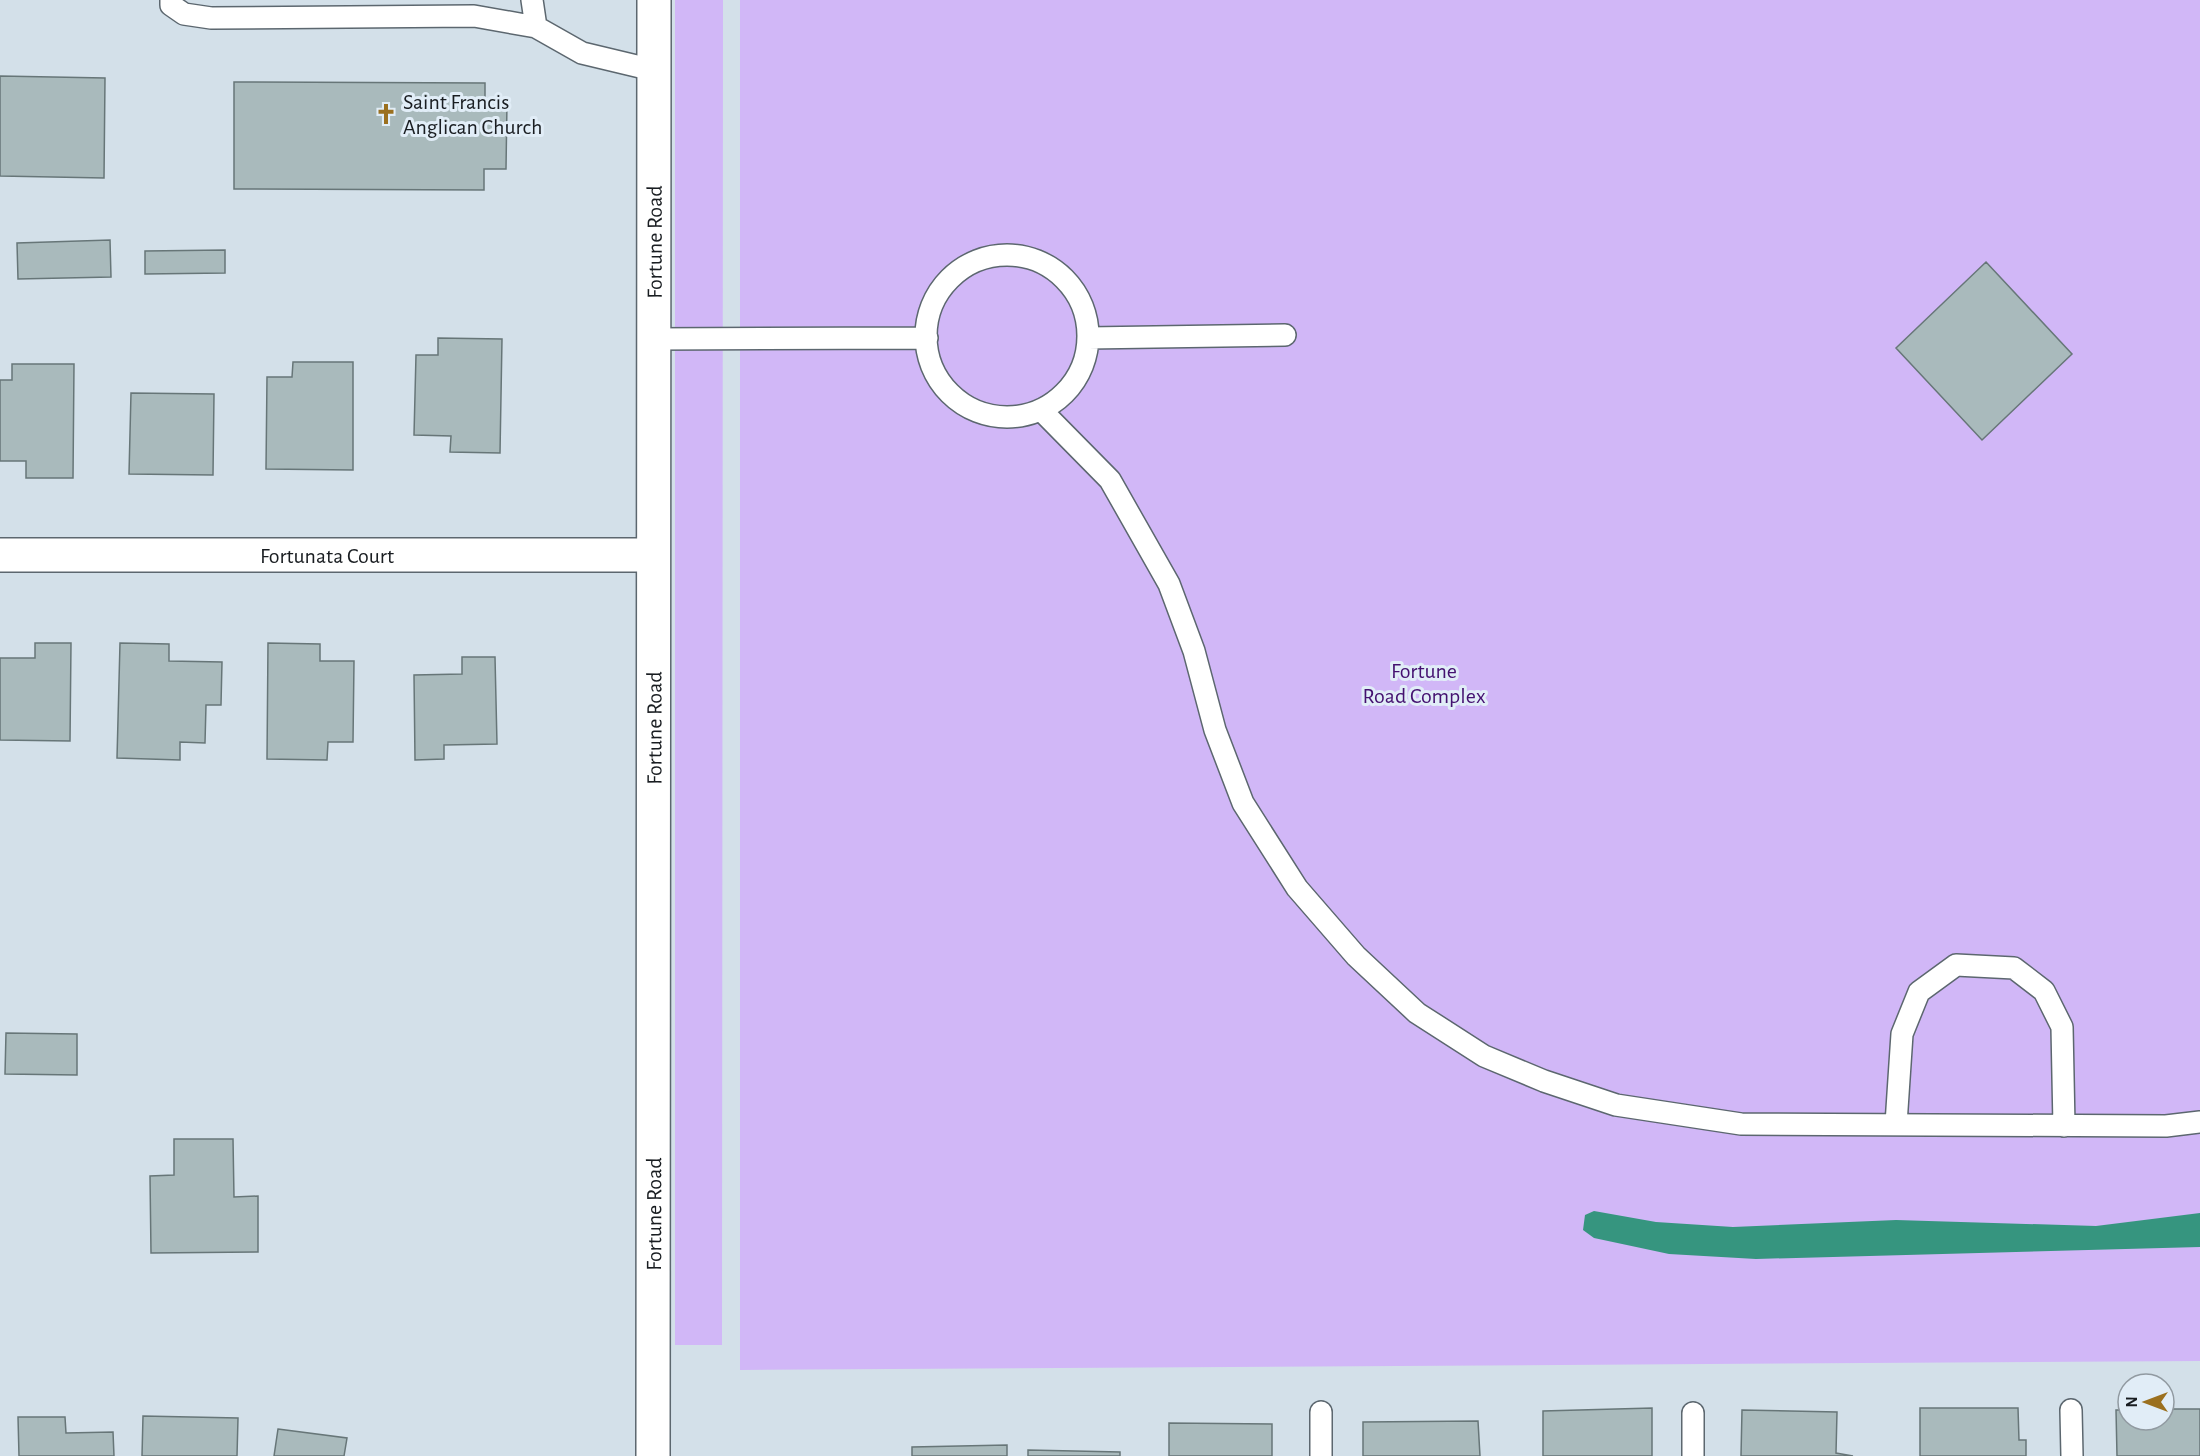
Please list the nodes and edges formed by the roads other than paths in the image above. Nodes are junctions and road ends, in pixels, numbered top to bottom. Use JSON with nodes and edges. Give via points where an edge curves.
{"nodes":[{"id":1,"x":171,"y":0,"type":"edge"},
{"id":2,"x":532,"y":0,"type":"edge"},
{"id":3,"x":654,"y":0,"type":"edge"},
{"id":4,"x":536,"y":27,"type":"junction"},
{"id":5,"x":653,"y":70,"type":"junction"},
{"id":6,"x":1285,"y":335,"type":"dead end"},
{"id":7,"x":927,"y":338,"type":"junction"},
{"id":8,"x":1088,"y":338,"type":"junction"},
{"id":9,"x":653,"y":339,"type":"junction"},
{"id":10,"x":1042,"y":411,"type":"junction"},
{"id":11,"x":0,"y":555,"type":"edge"},
{"id":12,"x":653,"y":555,"type":"junction"},
{"id":13,"x":2200,"y":1122,"type":"edge"},
{"id":14,"x":1896,"y":1125,"type":"junction"},
{"id":15,"x":2064,"y":1126,"type":"junction"},
{"id":16,"x":2071,"y":1410,"type":"dead end"},
{"id":17,"x":1321,"y":1412,"type":"dead end"},
{"id":18,"x":1693,"y":1413,"type":"dead end"},
{"id":19,"x":653,"y":1456,"type":"edge"},
{"id":20,"x":1322,"y":1456,"type":"edge"},
{"id":21,"x":1693,"y":1456,"type":"edge"},
{"id":22,"x":2072,"y":1456,"type":"edge"}],
"edges":[{"from":1,"to":4,"type":"lane","via":[[171,5],[184,14],[211,18],[474,16]]},
{"from":2,"to":4,"type":"lane"},
{"from":3,"to":5,"type":"street","name":"Fortune Road"},
{"from":4,"to":5,"type":"lane","via":[[582,53]]},
{"from":5,"to":9,"type":"street","name":"Fortune Road"},
{"from":6,"to":8,"type":"lane"},
{"from":7,"to":8,"type":"lane","via":[[934,301],[950,278],[973,262],[1000,255],[1035,259],[1059,273],[1078,295],[1088,322]]},
{"from":7,"to":9,"type":"lane"},
{"from":7,"to":10,"type":"lane","via":[[936,376],[953,398],[977,413],[1016,418]]},
{"from":8,"to":10,"type":"lane","via":[[1082,370],[1066,394]]},
{"from":9,"to":12,"type":"street","name":"Fortune Road"},
{"from":10,"to":14,"type":"lane","via":[[1110,480],[1169,584],[1194,651],[1215,730],[1243,803],[1297,888],[1356,956],[1417,1012],[1484,1056],[1616,1106],[1741,1124]]},
{"from":11,"to":12,"type":"street","name":"Fortunata Court"},
{"from":12,"to":19,"type":"street","name":"Fortune Road"},
{"from":13,"to":15,"type":"lane"},
{"from":14,"to":15,"type":"lane"},
{"from":14,"to":15,"type":"lane","via":[[1902,1034],[1919,992],[1956,965],[2014,968],[2044,991],[2062,1027]]},
{"from":16,"to":22,"type":"lane"},
{"from":17,"to":20,"type":"lane"},
{"from":18,"to":21,"type":"lane"}]}
